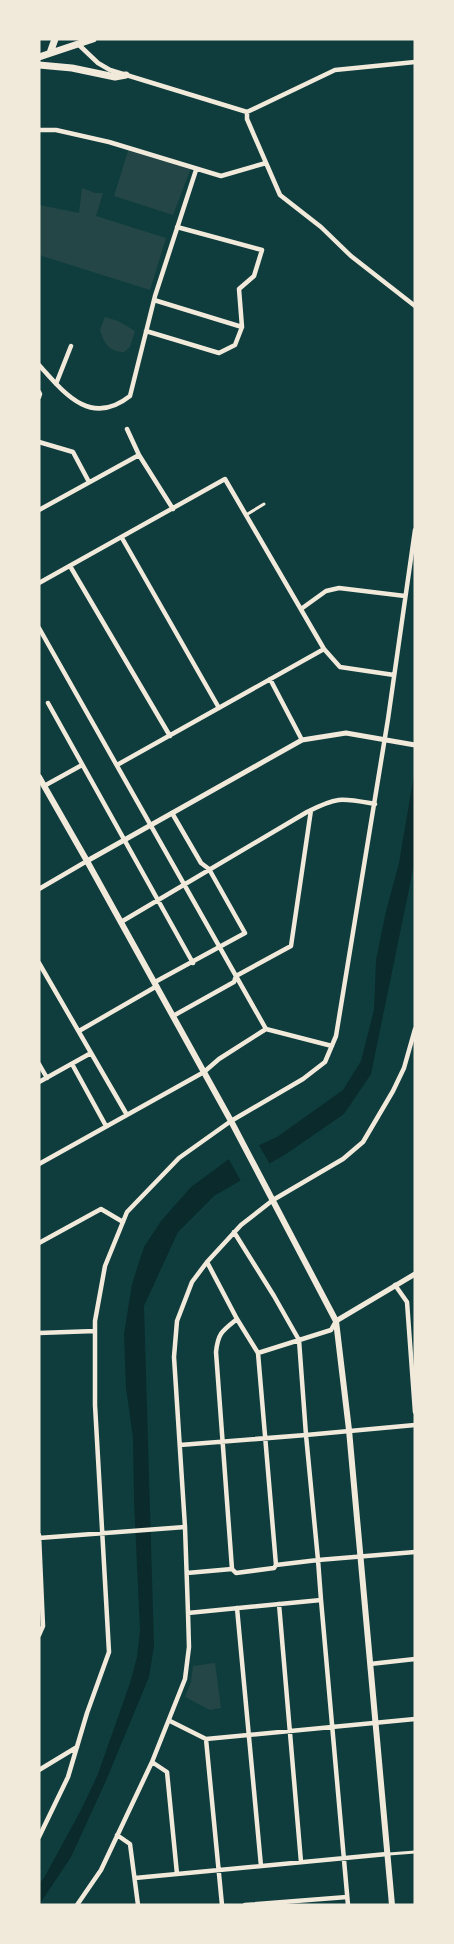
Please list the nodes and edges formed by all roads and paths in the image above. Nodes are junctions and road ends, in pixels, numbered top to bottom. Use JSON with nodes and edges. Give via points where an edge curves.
{"nodes":[{"id":1,"x":55,"y":39,"type":"edge"},
{"id":2,"x":93,"y":39,"type":"edge"},
{"id":3,"x":75,"y":41,"type":"edge"},
{"id":4,"x":50,"y":53,"type":"junction"},
{"id":5,"x":39,"y":57,"type":"edge"},
{"id":6,"x":415,"y":62,"type":"edge"},
{"id":7,"x":39,"y":64,"type":"edge"},
{"id":8,"x":126,"y":75,"type":"junction"},
{"id":9,"x":247,"y":112,"type":"junction"},
{"id":10,"x":39,"y":130,"type":"edge"},
{"id":11,"x":266,"y":163,"type":"junction"},
{"id":12,"x":196,"y":170,"type":"junction"},
{"id":13,"x":177,"y":227,"type":"junction"},
{"id":14,"x":154,"y":300,"type":"junction"},
{"id":15,"x":415,"y":306,"type":"edge"},
{"id":16,"x":242,"y":327,"type":"junction"},
{"id":17,"x":146,"y":331,"type":"junction"},
{"id":18,"x":71,"y":346,"type":"dead end"},
{"id":19,"x":39,"y":365,"type":"edge"},
{"id":20,"x":56,"y":384,"type":"junction"},
{"id":21,"x":39,"y":392,"type":"edge"},
{"id":22,"x":39,"y":398,"type":"edge"},
{"id":23,"x":127,"y":429,"type":"dead end"},
{"id":24,"x":39,"y":442,"type":"edge"},
{"id":25,"x":139,"y":455,"type":"junction"},
{"id":26,"x":89,"y":482,"type":"junction"},
{"id":27,"x":264,"y":504,"type":"dead end"},
{"id":28,"x":172,"y":509,"type":"junction"},
{"id":29,"x":39,"y":510,"type":"edge"},
{"id":30,"x":246,"y":515,"type":"junction"},
{"id":31,"x":415,"y":530,"type":"edge"},
{"id":32,"x":122,"y":538,"type":"junction"},
{"id":33,"x":70,"y":566,"type":"junction"},
{"id":34,"x":39,"y":583,"type":"edge"},
{"id":35,"x":405,"y":596,"type":"junction"},
{"id":36,"x":301,"y":609,"type":"junction"},
{"id":37,"x":39,"y":628,"type":"edge"},
{"id":38,"x":324,"y":649,"type":"junction"},
{"id":39,"x":394,"y":675,"type":"junction"},
{"id":40,"x":270,"y":679,"type":"junction"},
{"id":41,"x":48,"y":703,"type":"dead end"},
{"id":42,"x":219,"y":708,"type":"junction"},
{"id":43,"x":170,"y":736,"type":"junction"},
{"id":44,"x":302,"y":740,"type":"junction"},
{"id":45,"x":387,"y":740,"type":"junction"},
{"id":46,"x":415,"y":745,"type":"edge"},
{"id":47,"x":82,"y":765,"type":"junction"},
{"id":48,"x":117,"y":765,"type":"junction"},
{"id":49,"x":39,"y":777,"type":"edge"},
{"id":50,"x":44,"y":786,"type":"junction"},
{"id":51,"x":375,"y":804,"type":"junction"},
{"id":52,"x":311,"y":810,"type":"junction"},
{"id":53,"x":172,"y":813,"type":"junction"},
{"id":54,"x":151,"y":825,"type":"junction"},
{"id":55,"x":124,"y":840,"type":"junction"},
{"id":56,"x":87,"y":861,"type":"junction"},
{"id":57,"x":209,"y":869,"type":"junction"},
{"id":58,"x":184,"y":884,"type":"junction"},
{"id":59,"x":39,"y":889,"type":"edge"},
{"id":60,"x":157,"y":900,"type":"junction"},
{"id":61,"x":121,"y":922,"type":"junction"},
{"id":62,"x":220,"y":947,"type":"junction"},
{"id":63,"x":39,"y":963,"type":"edge"},
{"id":64,"x":193,"y":963,"type":"junction"},
{"id":65,"x":236,"y":975,"type":"junction"},
{"id":66,"x":156,"y":984,"type":"junction"},
{"id":67,"x":173,"y":1016,"type":"junction"},
{"id":68,"x":266,"y":1029,"type":"junction"},
{"id":69,"x":415,"y":1029,"type":"edge"},
{"id":70,"x":79,"y":1031,"type":"junction"},
{"id":71,"x":332,"y":1046,"type":"junction"},
{"id":72,"x":91,"y":1053,"type":"junction"},
{"id":73,"x":39,"y":1064,"type":"edge"},
{"id":74,"x":72,"y":1064,"type":"junction"},
{"id":75,"x":204,"y":1071,"type":"junction"},
{"id":76,"x":47,"y":1078,"type":"junction"},
{"id":77,"x":39,"y":1083,"type":"edge"},
{"id":78,"x":127,"y":1115,"type":"junction"},
{"id":79,"x":232,"y":1123,"type":"junction"},
{"id":80,"x":106,"y":1126,"type":"junction"},
{"id":81,"x":39,"y":1164,"type":"edge"},
{"id":82,"x":272,"y":1196,"type":"junction"},
{"id":83,"x":123,"y":1222,"type":"junction"},
{"id":84,"x":234,"y":1232,"type":"junction"},
{"id":85,"x":39,"y":1243,"type":"edge"},
{"id":86,"x":207,"y":1262,"type":"junction"},
{"id":87,"x":415,"y":1274,"type":"edge"},
{"id":88,"x":395,"y":1285,"type":"junction"},
{"id":89,"x":237,"y":1319,"type":"junction"},
{"id":90,"x":336,"y":1321,"type":"junction"},
{"id":91,"x":95,"y":1331,"type":"junction"},
{"id":92,"x":39,"y":1333,"type":"edge"},
{"id":93,"x":299,"y":1340,"type":"junction"},
{"id":94,"x":258,"y":1353,"type":"junction"},
{"id":95,"x":415,"y":1412,"type":"edge"},
{"id":96,"x":415,"y":1425,"type":"edge"},
{"id":97,"x":349,"y":1430,"type":"junction"},
{"id":98,"x":306,"y":1435,"type":"junction"},
{"id":99,"x":264,"y":1438,"type":"junction"},
{"id":100,"x":223,"y":1442,"type":"junction"},
{"id":101,"x":180,"y":1445,"type":"junction"},
{"id":102,"x":185,"y":1527,"type":"junction"},
{"id":103,"x":102,"y":1532,"type":"junction"},
{"id":104,"x":39,"y":1537,"type":"edge"},
{"id":105,"x":415,"y":1552,"type":"edge"},
{"id":106,"x":360,"y":1557,"type":"junction"},
{"id":107,"x":318,"y":1560,"type":"junction"},
{"id":108,"x":276,"y":1565,"type":"junction"},
{"id":109,"x":232,"y":1569,"type":"junction"},
{"id":110,"x":187,"y":1573,"type":"junction"},
{"id":111,"x":321,"y":1600,"type":"junction"},
{"id":112,"x":279,"y":1604,"type":"junction"},
{"id":113,"x":237,"y":1608,"type":"junction"},
{"id":114,"x":188,"y":1613,"type":"junction"},
{"id":115,"x":39,"y":1635,"type":"edge"},
{"id":116,"x":415,"y":1659,"type":"edge"},
{"id":117,"x":370,"y":1664,"type":"junction"},
{"id":118,"x":415,"y":1719,"type":"edge"},
{"id":119,"x":170,"y":1721,"type":"junction"},
{"id":120,"x":375,"y":1722,"type":"junction"},
{"id":121,"x":333,"y":1726,"type":"junction"},
{"id":122,"x":290,"y":1731,"type":"junction"},
{"id":123,"x":249,"y":1735,"type":"junction"},
{"id":124,"x":206,"y":1739,"type":"junction"},
{"id":125,"x":77,"y":1747,"type":"junction"},
{"id":126,"x":152,"y":1762,"type":"junction"},
{"id":127,"x":39,"y":1770,"type":"edge"},
{"id":128,"x":117,"y":1835,"type":"junction"},
{"id":129,"x":39,"y":1837,"type":"edge"},
{"id":130,"x":415,"y":1852,"type":"edge"},
{"id":131,"x":387,"y":1854,"type":"junction"},
{"id":132,"x":343,"y":1858,"type":"junction"},
{"id":133,"x":301,"y":1862,"type":"junction"},
{"id":134,"x":261,"y":1866,"type":"junction"},
{"id":135,"x":219,"y":1870,"type":"junction"},
{"id":136,"x":177,"y":1874,"type":"junction"},
{"id":137,"x":135,"y":1878,"type":"junction"},
{"id":138,"x":347,"y":1897,"type":"junction"},
{"id":139,"x":305,"y":1903,"type":"edge"},
{"id":140,"x":262,"y":1904,"type":"edge"},
{"id":141,"x":77,"y":1905,"type":"edge"},
{"id":142,"x":138,"y":1905,"type":"edge"},
{"id":143,"x":222,"y":1905,"type":"edge"},
{"id":144,"x":245,"y":1905,"type":"edge"},
{"id":145,"x":348,"y":1905,"type":"edge"},
{"id":146,"x":392,"y":1905,"type":"edge"}],
"edges":[{"from":1,"to":4,"type":"main road"},
{"from":2,"to":3,"type":"main road"},
{"from":3,"to":4,"type":"main road"},
{"from":3,"to":8,"type":"street","via":[[103,67]]},
{"from":4,"to":5,"type":"main road"},
{"from":6,"to":9,"type":"street","via":[[335,70]]},
{"from":7,"to":8,"type":"main road","via":[[115,77]]},
{"from":8,"to":9,"type":"street"},
{"from":9,"to":11,"type":"street"},
{"from":10,"to":12,"type":"street","via":[[110,142]]},
{"from":11,"to":12,"type":"street","via":[[221,176]]},
{"from":11,"to":15,"type":"street","via":[[280,195]]},
{"from":12,"to":13,"type":"street"},
{"from":13,"to":14,"type":"street"},
{"from":13,"to":16,"type":"street","via":[[262,250],[254,276],[239,289]]},
{"from":14,"to":16,"type":"street"},
{"from":14,"to":17,"type":"street"},
{"from":16,"to":17,"type":"street","via":[[235,345],[219,353]]},
{"from":17,"to":20,"type":"street","via":[[130,396],[112,408],[90,409]]},
{"from":18,"to":20,"type":"street"},
{"from":19,"to":20,"type":"street"},
{"from":21,"to":22,"type":"street"},
{"from":23,"to":25,"type":"street"},
{"from":24,"to":26,"type":"street","via":[[73,452]]},
{"from":25,"to":26,"type":"street"},
{"from":25,"to":28,"type":"street"},
{"from":26,"to":29,"type":"street"},
{"from":27,"to":30,"type":"street"},
{"from":28,"to":30,"type":"street","via":[[225,479]]},
{"from":28,"to":32,"type":"street"},
{"from":30,"to":36,"type":"street"},
{"from":31,"to":35,"type":"street"},
{"from":32,"to":33,"type":"street"},
{"from":32,"to":42,"type":"street"},
{"from":33,"to":34,"type":"street"},
{"from":33,"to":43,"type":"street"},
{"from":35,"to":36,"type":"street","via":[[339,588],[326,591]]},
{"from":35,"to":39,"type":"street"},
{"from":36,"to":38,"type":"street"},
{"from":37,"to":48,"type":"street"},
{"from":38,"to":39,"type":"street","via":[[340,667]]},
{"from":38,"to":40,"type":"street"},
{"from":39,"to":45,"type":"street"},
{"from":40,"to":42,"type":"street"},
{"from":40,"to":44,"type":"street"},
{"from":41,"to":47,"type":"street"},
{"from":42,"to":43,"type":"street"},
{"from":43,"to":48,"type":"street"},
{"from":44,"to":45,"type":"street","via":[[346,734]]},
{"from":44,"to":53,"type":"street"},
{"from":45,"to":46,"type":"street"},
{"from":45,"to":51,"type":"street"},
{"from":47,"to":50,"type":"street"},
{"from":47,"to":55,"type":"street"},
{"from":48,"to":54,"type":"street"},
{"from":49,"to":50,"type":"main road"},
{"from":50,"to":56,"type":"main road"},
{"from":51,"to":52,"type":"street","via":[[345,799],[329,801]]},
{"from":51,"to":71,"type":"street"},
{"from":52,"to":57,"type":"street"},
{"from":52,"to":65,"type":"street","via":[[291,946]]},
{"from":53,"to":54,"type":"street"},
{"from":53,"to":57,"type":"street","via":[[201,863]]},
{"from":54,"to":55,"type":"street"},
{"from":54,"to":58,"type":"street"},
{"from":55,"to":56,"type":"street"},
{"from":55,"to":60,"type":"street"},
{"from":56,"to":59,"type":"street"},
{"from":56,"to":61,"type":"main road"},
{"from":57,"to":58,"type":"street"},
{"from":57,"to":62,"type":"street","via":[[245,933]]},
{"from":58,"to":60,"type":"street"},
{"from":58,"to":62,"type":"street"},
{"from":60,"to":61,"type":"street"},
{"from":60,"to":64,"type":"street"},
{"from":61,"to":66,"type":"main road"},
{"from":62,"to":64,"type":"street"},
{"from":62,"to":65,"type":"street"},
{"from":63,"to":70,"type":"street"},
{"from":64,"to":66,"type":"street"},
{"from":65,"to":67,"type":"street","via":[[234,982]]},
{"from":65,"to":68,"type":"street"},
{"from":66,"to":67,"type":"main road"},
{"from":66,"to":70,"type":"street"},
{"from":67,"to":75,"type":"main road"},
{"from":68,"to":71,"type":"street"},
{"from":68,"to":75,"type":"street"},
{"from":69,"to":82,"type":"street","via":[[404,1068],[363,1142],[343,1159]]},
{"from":70,"to":72,"type":"street"},
{"from":71,"to":79,"type":"street","via":[[326,1062]]},
{"from":72,"to":74,"type":"street"},
{"from":72,"to":78,"type":"street"},
{"from":73,"to":76,"type":"street"},
{"from":74,"to":76,"type":"street"},
{"from":74,"to":80,"type":"street"},
{"from":75,"to":78,"type":"street"},
{"from":75,"to":79,"type":"main road"},
{"from":76,"to":77,"type":"street"},
{"from":78,"to":80,"type":"street"},
{"from":79,"to":82,"type":"main road"},
{"from":79,"to":83,"type":"street","via":[[179,1158],[127,1212]]},
{"from":80,"to":81,"type":"street"},
{"from":82,"to":84,"type":"street"},
{"from":82,"to":90,"type":"main road"},
{"from":83,"to":85,"type":"street","via":[[101,1209]]},
{"from":83,"to":91,"type":"street","via":[[105,1266]]},
{"from":84,"to":86,"type":"street"},
{"from":84,"to":93,"type":"street"},
{"from":86,"to":89,"type":"street"},
{"from":86,"to":101,"type":"street","via":[[192,1282],[177,1321],[174,1357]]},
{"from":87,"to":88,"type":"street"},
{"from":88,"to":90,"type":"street"},
{"from":88,"to":95,"type":"street","via":[[407,1302]]},
{"from":89,"to":94,"type":"street"},
{"from":89,"to":100,"type":"street","via":[[222,1331],[216,1352]]},
{"from":90,"to":93,"type":"street","via":[[331,1330]]},
{"from":90,"to":97,"type":"main road"},
{"from":91,"to":92,"type":"street"},
{"from":91,"to":103,"type":"street"},
{"from":93,"to":94,"type":"street"},
{"from":93,"to":98,"type":"street"},
{"from":94,"to":99,"type":"street"},
{"from":96,"to":97,"type":"street"},
{"from":97,"to":98,"type":"street"},
{"from":97,"to":106,"type":"main road"},
{"from":98,"to":99,"type":"street"},
{"from":98,"to":107,"type":"street"},
{"from":99,"to":100,"type":"street"},
{"from":99,"to":108,"type":"street"},
{"from":100,"to":101,"type":"street"},
{"from":100,"to":109,"type":"street"},
{"from":101,"to":102,"type":"street"},
{"from":102,"to":103,"type":"street"},
{"from":102,"to":110,"type":"street"},
{"from":103,"to":104,"type":"street"},
{"from":103,"to":125,"type":"street","via":[[109,1652]]},
{"from":104,"to":115,"type":"street","via":[[43,1626]]},
{"from":105,"to":106,"type":"street"},
{"from":106,"to":107,"type":"street"},
{"from":106,"to":117,"type":"main road"},
{"from":107,"to":108,"type":"street"},
{"from":107,"to":111,"type":"street"},
{"from":108,"to":109,"type":"street","via":[[236,1573]]},
{"from":109,"to":110,"type":"street"},
{"from":110,"to":114,"type":"street"},
{"from":111,"to":112,"type":"street"},
{"from":111,"to":121,"type":"street"},
{"from":112,"to":113,"type":"street"},
{"from":112,"to":122,"type":"street"},
{"from":113,"to":114,"type":"street"},
{"from":113,"to":123,"type":"street"},
{"from":114,"to":119,"type":"street","via":[[185,1679]]},
{"from":116,"to":117,"type":"street"},
{"from":117,"to":120,"type":"main road"},
{"from":118,"to":120,"type":"street"},
{"from":119,"to":124,"type":"street"},
{"from":119,"to":126,"type":"street"},
{"from":120,"to":121,"type":"street"},
{"from":120,"to":131,"type":"main road"},
{"from":121,"to":122,"type":"street"},
{"from":121,"to":132,"type":"street"},
{"from":122,"to":123,"type":"street"},
{"from":122,"to":133,"type":"street"},
{"from":123,"to":124,"type":"street"},
{"from":123,"to":134,"type":"street"},
{"from":124,"to":135,"type":"street"},
{"from":125,"to":127,"type":"street"},
{"from":125,"to":129,"type":"street","via":[[68,1777]]},
{"from":126,"to":128,"type":"street"},
{"from":126,"to":136,"type":"street","via":[[167,1772]]},
{"from":128,"to":137,"type":"street","via":[[130,1844]]},
{"from":128,"to":141,"type":"street","via":[[101,1870]]},
{"from":130,"to":131,"type":"street"},
{"from":131,"to":132,"type":"street"},
{"from":131,"to":146,"type":"main road"},
{"from":132,"to":133,"type":"street"},
{"from":132,"to":138,"type":"street"},
{"from":133,"to":134,"type":"street"},
{"from":134,"to":135,"type":"street"},
{"from":135,"to":136,"type":"street"},
{"from":135,"to":143,"type":"street"},
{"from":136,"to":137,"type":"street"},
{"from":137,"to":142,"type":"street"},
{"from":138,"to":139,"type":"street"},
{"from":138,"to":145,"type":"street"},
{"from":139,"to":140,"type":"street"},
{"from":140,"to":144,"type":"street"}]}
